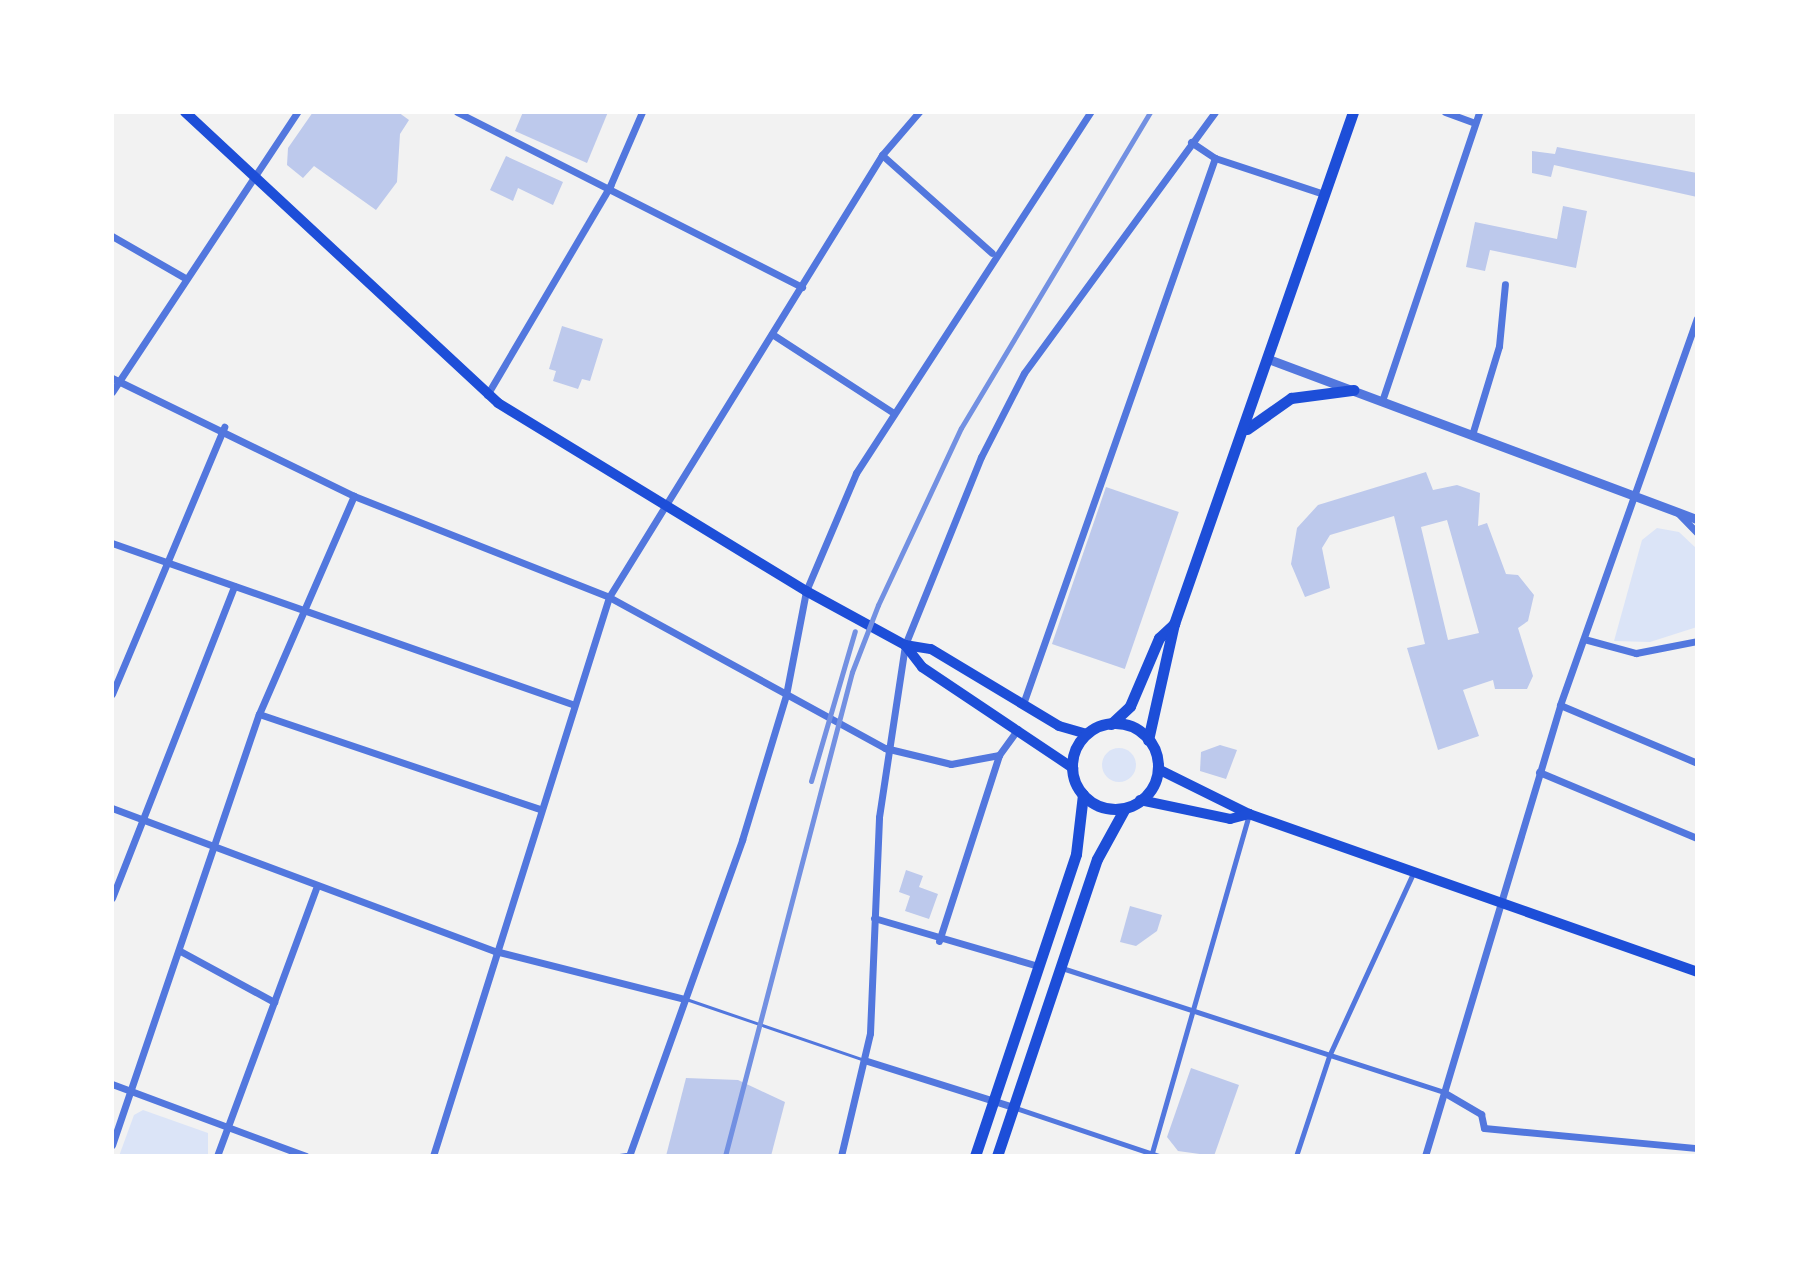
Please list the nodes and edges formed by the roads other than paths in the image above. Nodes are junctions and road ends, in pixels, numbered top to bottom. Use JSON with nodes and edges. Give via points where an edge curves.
{"nodes":[{"id":1,"x":185,"y":112,"type":"edge"},
{"id":2,"x":297,"y":112,"type":"edge"},
{"id":3,"x":457,"y":112,"type":"edge"},
{"id":4,"x":642,"y":112,"type":"edge"},
{"id":5,"x":919,"y":112,"type":"edge"},
{"id":6,"x":1090,"y":112,"type":"edge"},
{"id":7,"x":1215,"y":112,"type":"edge"},
{"id":8,"x":1353,"y":112,"type":"edge"},
{"id":9,"x":1445,"y":112,"type":"edge"},
{"id":10,"x":1479,"y":112,"type":"edge"},
{"id":11,"x":1475,"y":123,"type":"junction"},
{"id":12,"x":1191,"y":142,"type":"junction"},
{"id":13,"x":882,"y":155,"type":"junction"},
{"id":14,"x":1215,"y":158,"type":"junction"},
{"id":15,"x":249,"y":176,"type":"junction"},
{"id":16,"x":610,"y":186,"type":"junction"},
{"id":17,"x":1324,"y":194,"type":"junction"},
{"id":18,"x":112,"y":236,"type":"edge"},
{"id":19,"x":992,"y":253,"type":"junction"},
{"id":20,"x":185,"y":278,"type":"junction"},
{"id":21,"x":1505,"y":284,"type":"dead end"},
{"id":22,"x":802,"y":287,"type":"junction"},
{"id":23,"x":1697,"y":319,"type":"edge"},
{"id":24,"x":772,"y":334,"type":"junction"},
{"id":25,"x":1694,"y":346,"type":"edge"},
{"id":26,"x":1271,"y":360,"type":"junction"},
{"id":27,"x":116,"y":380,"type":"edge"},
{"id":28,"x":1353,"y":390,"type":"junction"},
{"id":29,"x":112,"y":392,"type":"edge"},
{"id":30,"x":487,"y":395,"type":"junction"},
{"id":31,"x":1382,"y":401,"type":"junction"},
{"id":32,"x":892,"y":412,"type":"junction"},
{"id":33,"x":224,"y":427,"type":"junction"},
{"id":34,"x":1247,"y":430,"type":"junction"},
{"id":35,"x":1472,"y":435,"type":"junction"},
{"id":36,"x":1632,"y":495,"type":"junction"},
{"id":37,"x":354,"y":496,"type":"junction"},
{"id":38,"x":661,"y":509,"type":"junction"},
{"id":39,"x":1677,"y":512,"type":"junction"},
{"id":40,"x":1697,"y":519,"type":"edge"},
{"id":41,"x":1697,"y":533,"type":"edge"},
{"id":42,"x":112,"y":543,"type":"edge"},
{"id":43,"x":165,"y":562,"type":"junction"},
{"id":44,"x":234,"y":586,"type":"junction"},
{"id":45,"x":806,"y":591,"type":"junction"},
{"id":46,"x":609,"y":597,"type":"junction"},
{"id":47,"x":303,"y":609,"type":"junction"},
{"id":48,"x":1174,"y":624,"type":"junction"},
{"id":49,"x":1584,"y":639,"type":"junction"},
{"id":50,"x":1697,"y":641,"type":"edge"},
{"id":51,"x":905,"y":645,"type":"junction"},
{"id":52,"x":112,"y":694,"type":"edge"},
{"id":53,"x":786,"y":695,"type":"junction"},
{"id":54,"x":573,"y":704,"type":"junction"},
{"id":55,"x":1023,"y":704,"type":"junction"},
{"id":56,"x":1560,"y":705,"type":"junction"},
{"id":57,"x":259,"y":714,"type":"junction"},
{"id":58,"x":1111,"y":724,"type":"junction"},
{"id":59,"x":1019,"y":727,"type":"junction"},
{"id":60,"x":1087,"y":734,"type":"junction"},
{"id":61,"x":1148,"y":740,"type":"junction"},
{"id":62,"x":885,"y":748,"type":"junction"},
{"id":63,"x":999,"y":755,"type":"junction"},
{"id":64,"x":1697,"y":763,"type":"edge"},
{"id":65,"x":1073,"y":768,"type":"junction"},
{"id":66,"x":1158,"y":769,"type":"junction"},
{"id":67,"x":1539,"y":772,"type":"junction"},
{"id":68,"x":1083,"y":794,"type":"junction"},
{"id":69,"x":1140,"y":800,"type":"junction"},
{"id":70,"x":112,"y":808,"type":"edge"},
{"id":71,"x":1125,"y":808,"type":"junction"},
{"id":72,"x":539,"y":809,"type":"junction"},
{"id":73,"x":1249,"y":814,"type":"junction"},
{"id":74,"x":141,"y":819,"type":"junction"},
{"id":75,"x":1697,"y":838,"type":"edge"},
{"id":76,"x":217,"y":848,"type":"junction"},
{"id":77,"x":1414,"y":872,"type":"junction"},
{"id":78,"x":317,"y":886,"type":"junction"},
{"id":79,"x":112,"y":898,"type":"edge"},
{"id":80,"x":1502,"y":903,"type":"junction"},
{"id":81,"x":874,"y":918,"type":"junction"},
{"id":82,"x":939,"y":941,"type":"junction"},
{"id":83,"x":495,"y":951,"type":"junction"},
{"id":84,"x":182,"y":952,"type":"junction"},
{"id":85,"x":1038,"y":966,"type":"junction"},
{"id":86,"x":1060,"y":968,"type":"junction"},
{"id":87,"x":1697,"y":972,"type":"edge"},
{"id":88,"x":685,"y":999,"type":"junction"},
{"id":89,"x":274,"y":1002,"type":"junction"},
{"id":90,"x":1194,"y":1007,"type":"junction"},
{"id":91,"x":1329,"y":1056,"type":"junction"},
{"id":92,"x":864,"y":1060,"type":"junction"},
{"id":93,"x":112,"y":1084,"type":"edge"},
{"id":94,"x":133,"y":1091,"type":"junction"},
{"id":95,"x":1445,"y":1093,"type":"junction"},
{"id":96,"x":994,"y":1101,"type":"junction"},
{"id":97,"x":1013,"y":1107,"type":"junction"},
{"id":98,"x":228,"y":1127,"type":"junction"},
{"id":99,"x":112,"y":1145,"type":"edge"},
{"id":100,"x":1697,"y":1148,"type":"edge"},
{"id":101,"x":1151,"y":1154,"type":"edge"},
{"id":102,"x":630,"y":1155,"type":"edge"},
{"id":103,"x":217,"y":1156,"type":"edge"},
{"id":104,"x":306,"y":1156,"type":"edge"},
{"id":105,"x":433,"y":1156,"type":"edge"},
{"id":106,"x":613,"y":1156,"type":"edge"},
{"id":107,"x":841,"y":1156,"type":"edge"},
{"id":108,"x":975,"y":1156,"type":"edge"},
{"id":109,"x":997,"y":1156,"type":"edge"},
{"id":110,"x":1159,"y":1156,"type":"edge"},
{"id":111,"x":1296,"y":1156,"type":"edge"},
{"id":112,"x":1425,"y":1156,"type":"edge"}],
"edges":[{"from":1,"to":15,"type":"main road"},
{"from":2,"to":15,"type":"street"},
{"from":3,"to":16,"type":"street"},
{"from":4,"to":16,"type":"street"},
{"from":5,"to":13,"type":"street"},
{"from":6,"to":19,"type":"street"},
{"from":7,"to":12,"type":"street"},
{"from":8,"to":17,"type":"main road"},
{"from":9,"to":11,"type":"street"},
{"from":10,"to":11,"type":"street"},
{"from":11,"to":31,"type":"street"},
{"from":12,"to":14,"type":"street"},
{"from":12,"to":51,"type":"street","via":[[1024,373],[981,457]]},
{"from":13,"to":19,"type":"street"},
{"from":13,"to":22,"type":"street"},
{"from":14,"to":17,"type":"street"},
{"from":14,"to":55,"type":"street"},
{"from":15,"to":20,"type":"street"},
{"from":15,"to":30,"type":"main road"},
{"from":16,"to":22,"type":"street"},
{"from":16,"to":30,"type":"street"},
{"from":17,"to":26,"type":"main road"},
{"from":18,"to":20,"type":"street"},
{"from":19,"to":32,"type":"street"},
{"from":20,"to":27,"type":"street"},
{"from":21,"to":35,"type":"street","via":[[1499,346]]},
{"from":22,"to":24,"type":"street"},
{"from":23,"to":25,"type":"street"},
{"from":24,"to":32,"type":"street"},
{"from":24,"to":38,"type":"street"},
{"from":25,"to":36,"type":"street"},
{"from":26,"to":28,"type":"street"},
{"from":26,"to":34,"type":"main road"},
{"from":27,"to":29,"type":"street"},
{"from":27,"to":33,"type":"street"},
{"from":28,"to":31,"type":"street"},
{"from":28,"to":34,"type":"main road","via":[[1291,398]]},
{"from":30,"to":38,"type":"main road"},
{"from":31,"to":35,"type":"street"},
{"from":32,"to":45,"type":"street","via":[[856,473]]},
{"from":33,"to":37,"type":"street"},
{"from":33,"to":43,"type":"street"},
{"from":34,"to":48,"type":"main road"},
{"from":35,"to":36,"type":"street"},
{"from":36,"to":39,"type":"street"},
{"from":36,"to":49,"type":"street"},
{"from":37,"to":46,"type":"street"},
{"from":37,"to":47,"type":"street"},
{"from":38,"to":45,"type":"main road"},
{"from":38,"to":46,"type":"street"},
{"from":39,"to":40,"type":"street"},
{"from":39,"to":41,"type":"street"},
{"from":42,"to":43,"type":"street"},
{"from":43,"to":44,"type":"street"},
{"from":43,"to":52,"type":"street"},
{"from":44,"to":47,"type":"street"},
{"from":44,"to":74,"type":"street"},
{"from":45,"to":51,"type":"main road"},
{"from":45,"to":53,"type":"street"},
{"from":46,"to":53,"type":"street"},
{"from":46,"to":54,"type":"street"},
{"from":47,"to":54,"type":"street"},
{"from":47,"to":57,"type":"street"},
{"from":48,"to":58,"type":"main road","via":[[1159,638],[1130,706]]},
{"from":48,"to":61,"type":"main road"},
{"from":49,"to":50,"type":"street","via":[[1636,653]]},
{"from":49,"to":56,"type":"street"},
{"from":51,"to":55,"type":"main road","via":[[931,649]]},
{"from":51,"to":59,"type":"main road","via":[[922,667]]},
{"from":51,"to":62,"type":"street"},
{"from":53,"to":62,"type":"street"},
{"from":53,"to":88,"type":"street"},
{"from":54,"to":72,"type":"street"},
{"from":55,"to":60,"type":"main road"},
{"from":56,"to":64,"type":"street"},
{"from":56,"to":67,"type":"street"},
{"from":57,"to":72,"type":"street"},
{"from":57,"to":76,"type":"street"},
{"from":58,"to":60,"type":"main road"},
{"from":58,"to":61,"type":"main road","via":[[1131,726]]},
{"from":59,"to":63,"type":"street"},
{"from":59,"to":65,"type":"main road"},
{"from":60,"to":65,"type":"main road"},
{"from":61,"to":66,"type":"main road"},
{"from":62,"to":63,"type":"street","via":[[951,764]]},
{"from":62,"to":81,"type":"street"},
{"from":63,"to":82,"type":"street"},
{"from":65,"to":68,"type":"main road"},
{"from":66,"to":69,"type":"main road"},
{"from":66,"to":73,"type":"main road"},
{"from":67,"to":75,"type":"street"},
{"from":67,"to":80,"type":"street"},
{"from":68,"to":71,"type":"main road","via":[[1098,806]]},
{"from":68,"to":85,"type":"main road","via":[[1076,854]]},
{"from":69,"to":71,"type":"main road"},
{"from":69,"to":73,"type":"main road","via":[[1230,819]]},
{"from":70,"to":74,"type":"street"},
{"from":71,"to":86,"type":"main road","via":[[1097,859]]},
{"from":72,"to":83,"type":"street"},
{"from":73,"to":77,"type":"main road"},
{"from":73,"to":90,"type":"street"},
{"from":74,"to":76,"type":"street"},
{"from":74,"to":79,"type":"street"},
{"from":76,"to":78,"type":"street"},
{"from":76,"to":84,"type":"street"},
{"from":77,"to":80,"type":"main road"},
{"from":77,"to":91,"type":"street"},
{"from":78,"to":83,"type":"street"},
{"from":78,"to":89,"type":"street"},
{"from":80,"to":87,"type":"main road"},
{"from":80,"to":95,"type":"street"},
{"from":81,"to":82,"type":"street"},
{"from":81,"to":92,"type":"street"},
{"from":82,"to":85,"type":"street"},
{"from":83,"to":88,"type":"street"},
{"from":83,"to":105,"type":"street"},
{"from":84,"to":89,"type":"street"},
{"from":84,"to":94,"type":"street"},
{"from":85,"to":96,"type":"main road"},
{"from":86,"to":90,"type":"street"},
{"from":86,"to":97,"type":"main road"},
{"from":88,"to":92,"type":"lane"},
{"from":88,"to":102,"type":"street"},
{"from":89,"to":98,"type":"street"},
{"from":90,"to":91,"type":"street"},
{"from":90,"to":101,"type":"street"},
{"from":91,"to":95,"type":"street"},
{"from":91,"to":111,"type":"street"},
{"from":92,"to":96,"type":"street"},
{"from":92,"to":107,"type":"street"},
{"from":93,"to":94,"type":"street"},
{"from":94,"to":98,"type":"street"},
{"from":94,"to":99,"type":"street"},
{"from":95,"to":100,"type":"street","via":[[1481,1114],[1484,1128]]},
{"from":95,"to":112,"type":"street"},
{"from":96,"to":97,"type":"street"},
{"from":96,"to":108,"type":"main road"},
{"from":97,"to":101,"type":"street"},
{"from":97,"to":109,"type":"main road"},
{"from":98,"to":103,"type":"street"},
{"from":98,"to":104,"type":"street"},
{"from":101,"to":110,"type":"street"},
{"from":102,"to":106,"type":"lane"}]}
